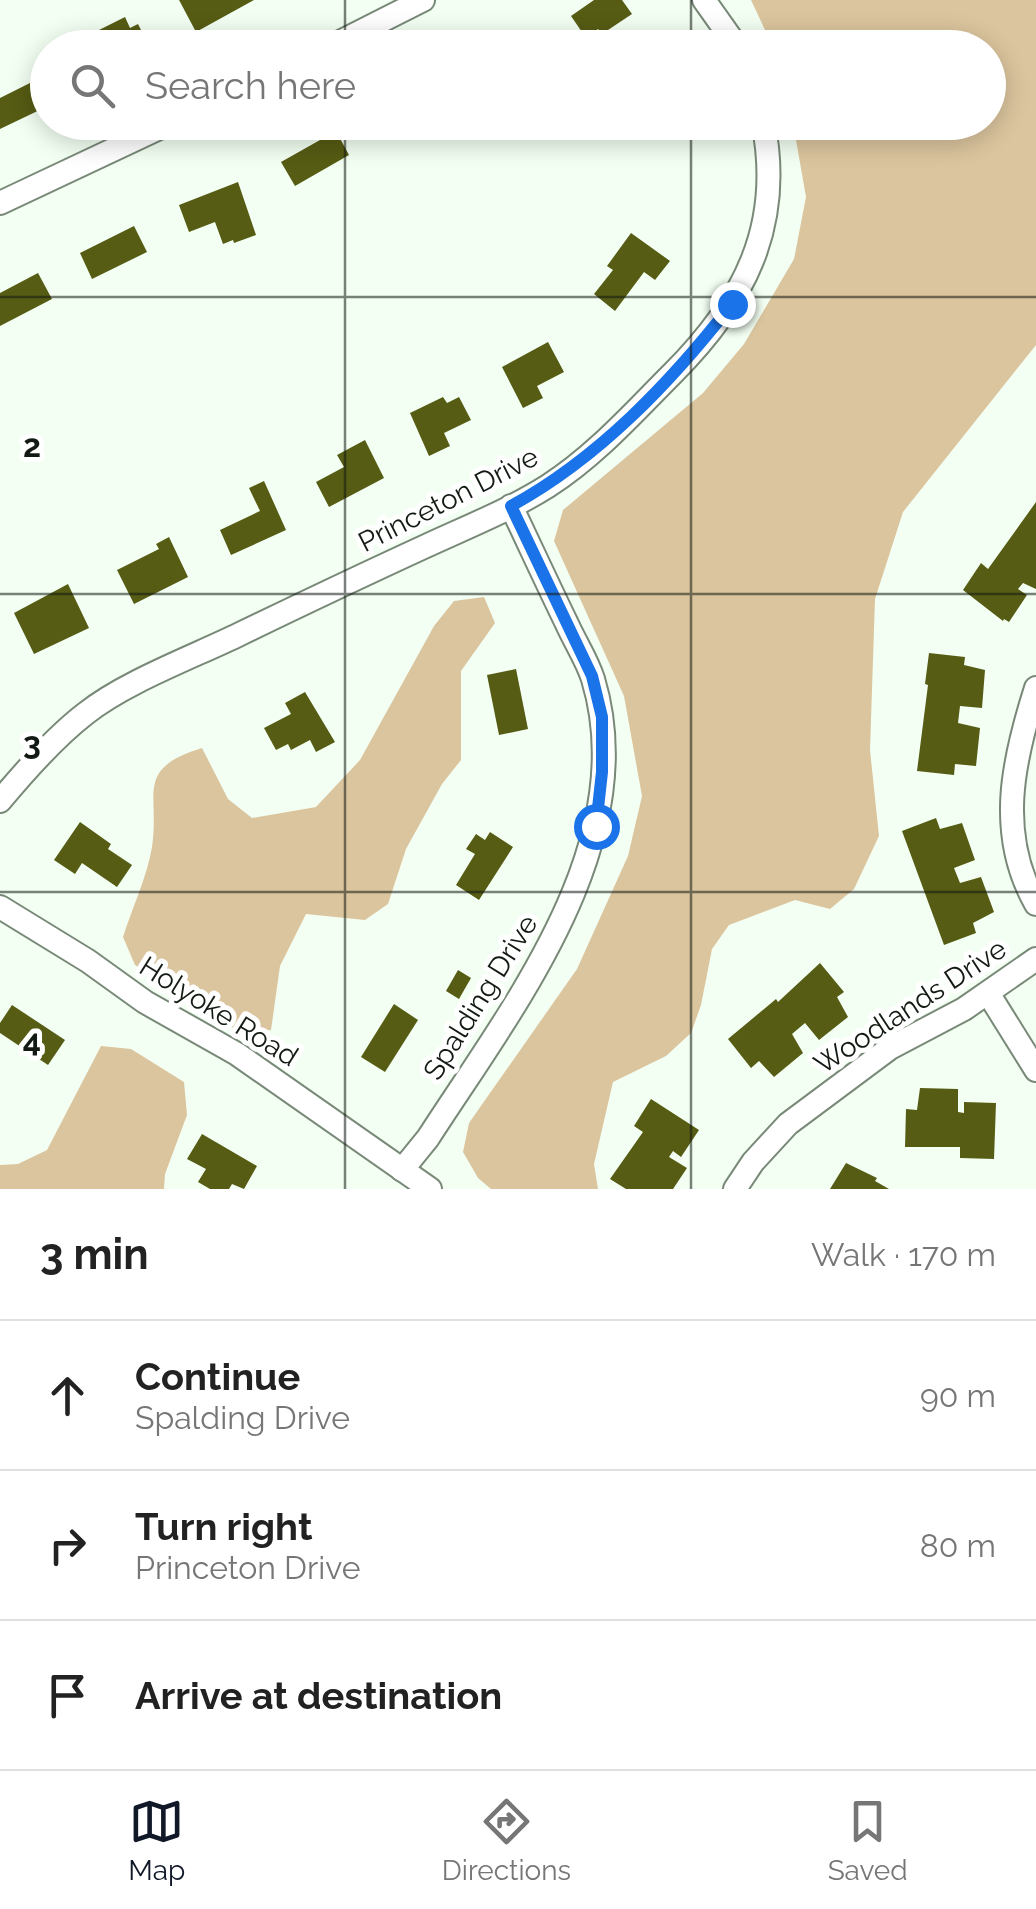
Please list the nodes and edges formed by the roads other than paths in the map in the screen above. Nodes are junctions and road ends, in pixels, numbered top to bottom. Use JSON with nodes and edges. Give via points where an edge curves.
{"nodes":[{"id":1,"x":422,"y":0,"type":"edge"},
{"id":2,"x":704,"y":0,"type":"edge"},
{"id":3,"x":363,"y":30,"type":"edge"},
{"id":4,"x":725,"y":30,"type":"edge"},
{"id":5,"x":134,"y":140,"type":"edge"},
{"id":6,"x":767,"y":140,"type":"edge"},
{"id":7,"x":0,"y":203,"type":"edge"},
{"id":8,"x":511,"y":506,"type":"junction"},
{"id":9,"x":1036,"y":688,"type":"edge"},
{"id":10,"x":0,"y":801,"type":"edge"},
{"id":11,"x":1036,"y":904,"type":"edge"},
{"id":12,"x":0,"y":906,"type":"edge"},
{"id":13,"x":1036,"y":959,"type":"edge"},
{"id":14,"x":988,"y":994,"type":"junction"},
{"id":15,"x":1036,"y":1070,"type":"edge"},
{"id":16,"x":402,"y":1170,"type":"junction"},
{"id":17,"x":430,"y":1189,"type":"edge"},
{"id":18,"x":734,"y":1189,"type":"edge"}],
"edges":[{"from":1,"to":3,"type":"street"},
{"from":2,"to":4,"type":"street"},
{"from":5,"to":7,"type":"street"},
{"from":6,"to":8,"type":"street","name":"Princeton Drive","via":[[766,216],[732,304],[605,441]]},
{"from":8,"to":10,"type":"street","name":"Princeton Drive","via":[[124,691],[86,714]]},
{"from":8,"to":16,"type":"street","name":"Spalding Drive","via":[[592,676],[602,717],[596,826],[561,926]]},
{"from":9,"to":11,"type":"street","via":[[1016,752],[1012,832],[1021,878]]},
{"from":12,"to":16,"type":"street","name":"Holyoke Road","via":[[237,1054]]},
{"from":13,"to":14,"type":"street","name":"Woodlands Drive"},
{"from":14,"to":15,"type":"street"},
{"from":14,"to":18,"type":"street","name":"Woodlands Drive","via":[[890,1048],[788,1124]]},
{"from":16,"to":17,"type":"street","name":"Holyoke Road"}]}
